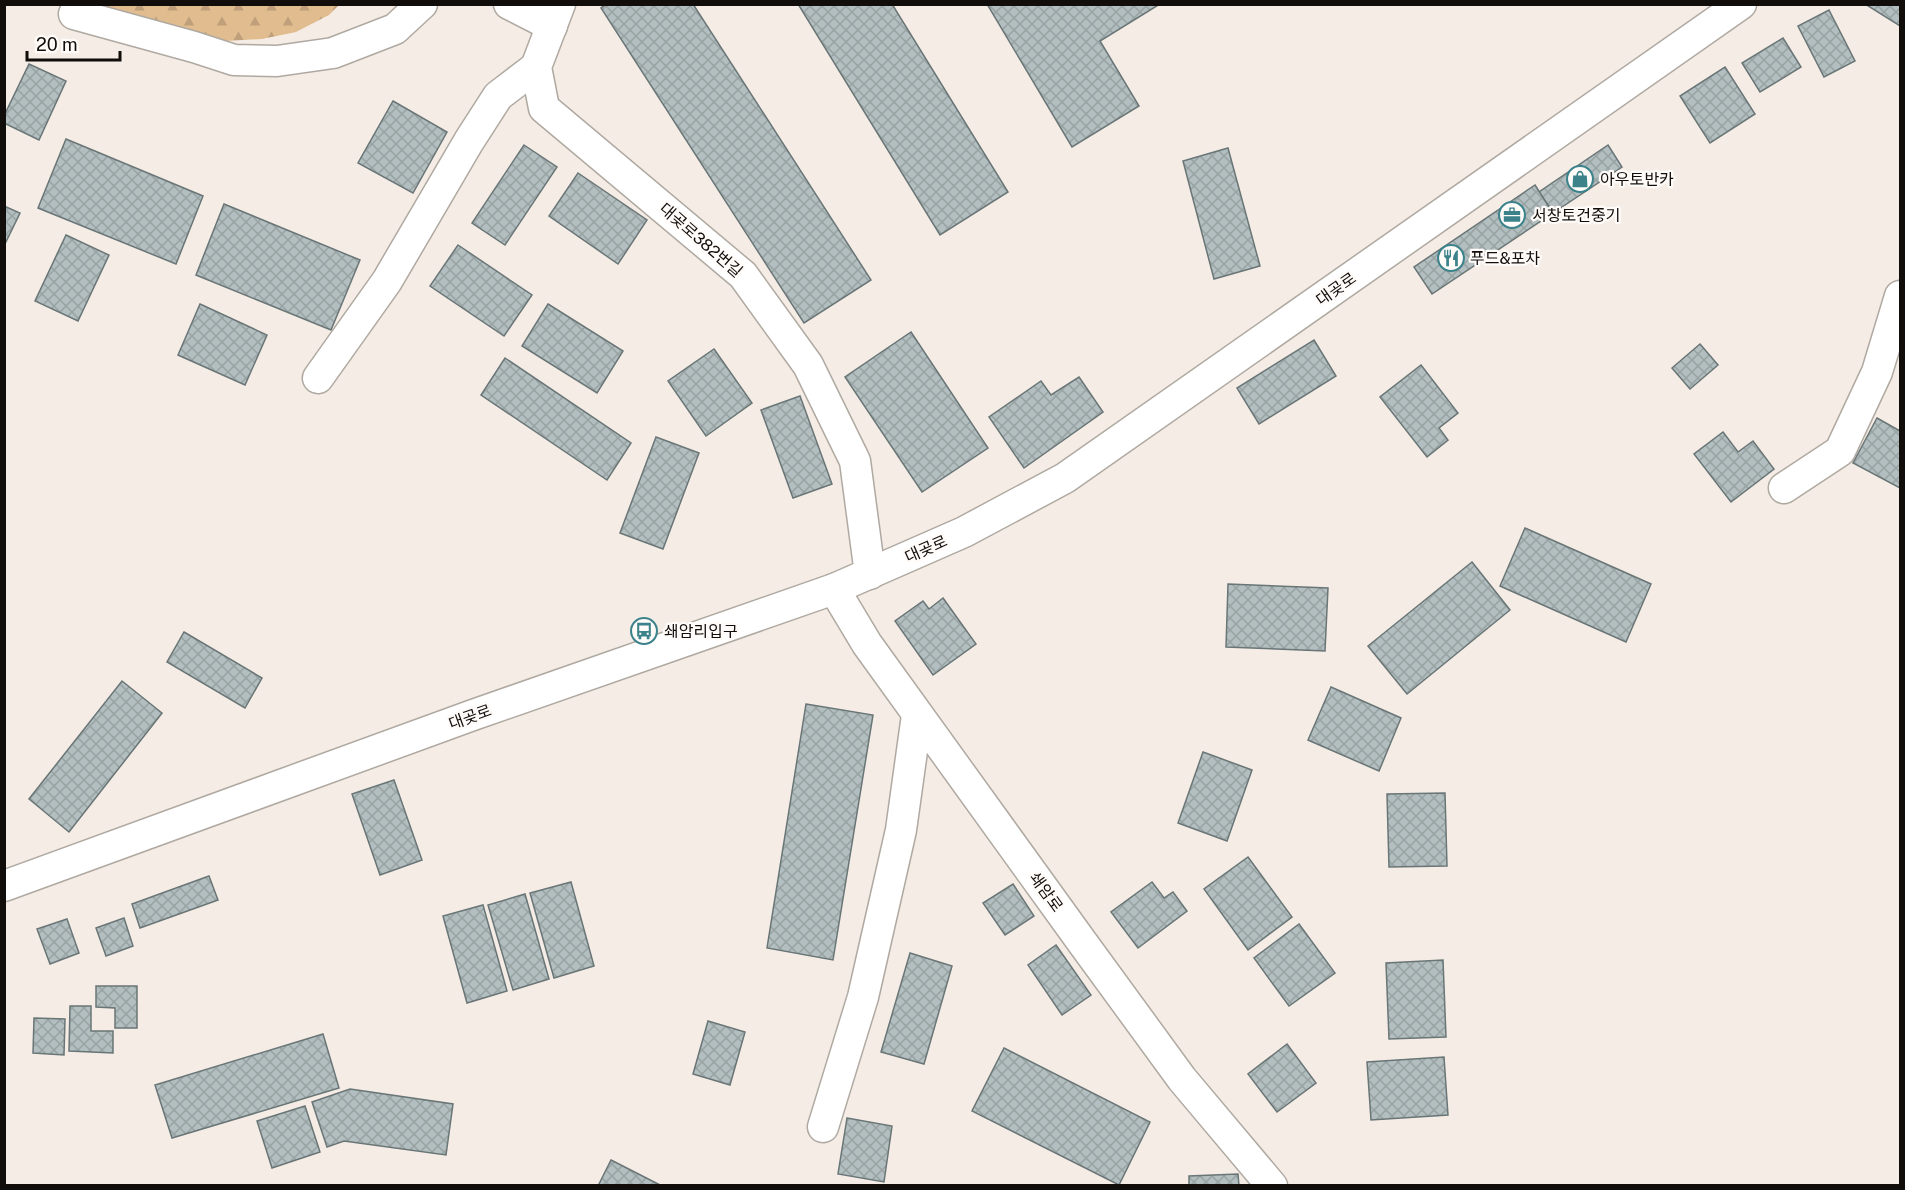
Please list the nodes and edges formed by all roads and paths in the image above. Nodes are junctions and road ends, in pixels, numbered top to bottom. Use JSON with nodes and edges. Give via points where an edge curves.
{"nodes":[{"id":1,"x":422,"y":4,"type":"edge"},
{"id":2,"x":509,"y":4,"type":"edge"},
{"id":3,"x":1741,"y":4,"type":"edge"},
{"id":4,"x":74,"y":14,"type":"dead end"},
{"id":5,"x":556,"y":15,"type":"edge"},
{"id":6,"x":536,"y":68,"type":"junction"},
{"id":7,"x":1900,"y":296,"type":"edge"},
{"id":8,"x":318,"y":378,"type":"dead end"},
{"id":9,"x":1784,"y":488,"type":"dead end"},
{"id":10,"x":870,"y":574,"type":"junction"},
{"id":11,"x":834,"y":589,"type":"junction"},
{"id":12,"x":917,"y":715,"type":"junction"},
{"id":13,"x":4,"y":886,"type":"edge"},
{"id":14,"x":823,"y":1127,"type":"dead end"},
{"id":15,"x":1272,"y":1185,"type":"edge"}],
"edges":[{"from":1,"to":4,"type":"street","via":[[395,29],[333,53],[277,61],[234,60]]},
{"from":2,"to":5,"type":"street"},
{"from":3,"to":10,"type":"street","name":"대곶로","via":[[1065,478],[964,532]]},
{"from":5,"to":6,"type":"street"},
{"from":6,"to":8,"type":"street","via":[[498,96],[387,281]]},
{"from":6,"to":10,"type":"street","name":"대곶로382번길","via":[[544,108],[743,275],[808,365],[855,461]]},
{"from":7,"to":9,"type":"street","via":[[1877,372],[1840,451]]},
{"from":10,"to":11,"type":"street","name":"대곶로"},
{"from":11,"to":12,"type":"street","name":"쇄암로"},
{"from":11,"to":13,"type":"street","name":"대곶로"},
{"from":12,"to":14,"type":"street","via":[[901,830],[863,997]]},
{"from":12,"to":15,"type":"street","name":"쇄암로","via":[[1182,1079]]}]}
